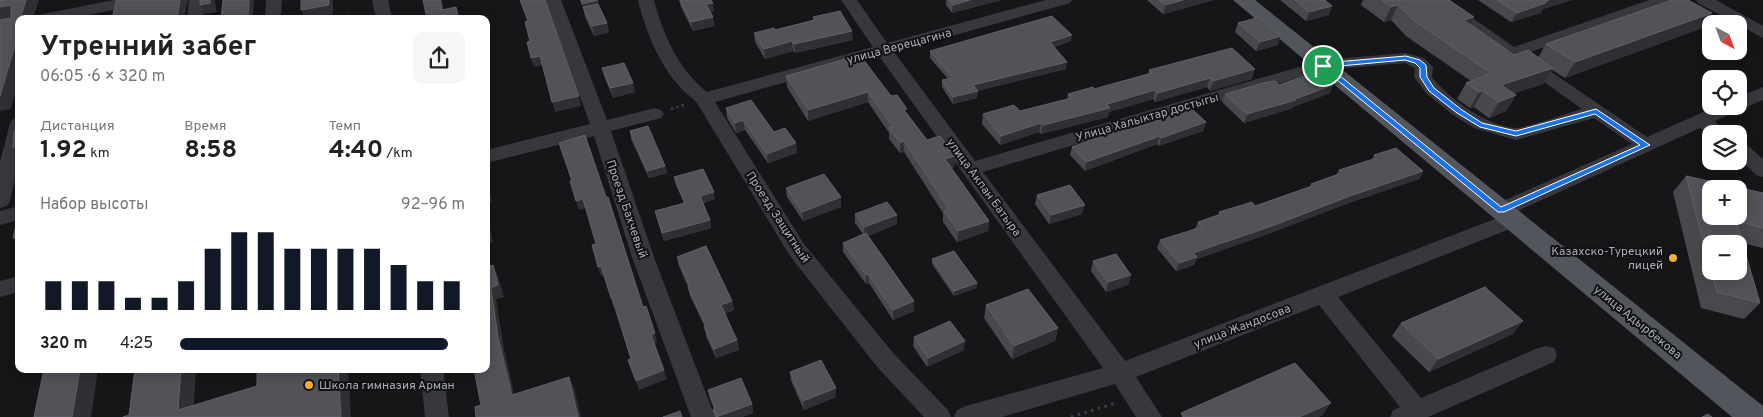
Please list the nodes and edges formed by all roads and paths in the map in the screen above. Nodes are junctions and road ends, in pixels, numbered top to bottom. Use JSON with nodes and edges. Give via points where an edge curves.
{"nodes":[{"id":1,"x":138,"y":0,"type":"edge"},
{"id":2,"x":197,"y":0,"type":"edge"},
{"id":3,"x":274,"y":0,"type":"edge"},
{"id":4,"x":380,"y":0,"type":"edge"},
{"id":5,"x":553,"y":0,"type":"edge"},
{"id":6,"x":646,"y":0,"type":"edge"},
{"id":7,"x":849,"y":0,"type":"edge"},
{"id":8,"x":1064,"y":0,"type":"edge"},
{"id":9,"x":1243,"y":0,"type":"edge"},
{"id":10,"x":1437,"y":0,"type":"edge"},
{"id":11,"x":1664,"y":0,"type":"edge"},
{"id":12,"x":1704,"y":0,"type":"edge"},
{"id":13,"x":115,"y":11,"type":"edge"},
{"id":14,"x":80,"y":15,"type":"edge"},
{"id":15,"x":196,"y":15,"type":"edge"},
{"id":16,"x":273,"y":15,"type":"edge"},
{"id":17,"x":383,"y":15,"type":"edge"},
{"id":18,"x":1763,"y":33,"type":"edge"},
{"id":19,"x":884,"y":51,"type":"junction"},
{"id":20,"x":1512,"y":53,"type":"junction"},
{"id":21,"x":1323,"y":66,"type":"junction"},
{"id":22,"x":1763,"y":93,"type":"edge"},
{"id":23,"x":1747,"y":100,"type":"edge"},
{"id":24,"x":698,"y":101,"type":"junction"},
{"id":25,"x":663,"y":111,"type":"joint"},
{"id":26,"x":1596,"y":111,"type":"junction"},
{"id":27,"x":1712,"y":115,"type":"edge"},
{"id":28,"x":1701,"y":120,"type":"junction"},
{"id":29,"x":1708,"y":125,"type":"edge"},
{"id":30,"x":600,"y":127,"type":"junction"},
{"id":31,"x":15,"y":139,"type":"edge"},
{"id":32,"x":1646,"y":145,"type":"junction"},
{"id":33,"x":1747,"y":155,"type":"edge"},
{"id":34,"x":490,"y":156,"type":"edge"},
{"id":35,"x":971,"y":169,"type":"junction"},
{"id":36,"x":1763,"y":170,"type":"edge"},
{"id":37,"x":0,"y":201,"type":"edge"},
{"id":38,"x":15,"y":214,"type":"edge"},
{"id":39,"x":1507,"y":215,"type":"junction"},
{"id":40,"x":0,"y":218,"type":"edge"},
{"id":41,"x":15,"y":285,"type":"edge"},
{"id":42,"x":0,"y":289,"type":"edge"},
{"id":43,"x":1324,"y":295,"type":"junction"},
{"id":44,"x":1546,"y":355,"type":"dead end"},
{"id":45,"x":432,"y":373,"type":"edge"},
{"id":46,"x":1120,"y":373,"type":"junction"},
{"id":47,"x":1136,"y":396,"type":"junction"},
{"id":48,"x":1410,"y":414,"type":"edge"},
{"id":49,"x":437,"y":417,"type":"edge"},
{"id":50,"x":702,"y":417,"type":"edge"},
{"id":51,"x":939,"y":417,"type":"edge"},
{"id":52,"x":966,"y":417,"type":"edge"},
{"id":53,"x":1071,"y":417,"type":"edge"},
{"id":54,"x":1150,"y":417,"type":"edge"},
{"id":55,"x":1754,"y":417,"type":"edge"}],
"edges":[{"from":1,"to":13,"type":"street"},
{"from":2,"to":15,"type":"street"},
{"from":3,"to":16,"type":"street"},
{"from":4,"to":17,"type":"street"},
{"from":5,"to":30,"type":"street","name":"Проезд Бахчевый"},
{"from":6,"to":24,"type":"street","name":"Проезд Защитный","via":[[648,13],[672,61]]},
{"from":7,"to":19,"type":"street","name":"улица Акпан Батыра"},
{"from":8,"to":19,"type":"street","name":"улица Верещагина"},
{"from":9,"to":21,"type":"main road","name":"улица Адырбекова"},
{"from":10,"to":20,"type":"street"},
{"from":11,"to":20,"type":"street"},
{"from":12,"to":18,"type":"street"},
{"from":13,"to":14,"type":"street"},
{"from":19,"to":24,"type":"street","name":"улица Верещагина"},
{"from":19,"to":35,"type":"street","name":"улица Акпан Батыра"},
{"from":20,"to":26,"type":"street"},
{"from":21,"to":26,"type":"street","name":"Улица Халыктар достыгы","via":[[1412,60],[1424,67],[1423,77],[1432,90],[1459,112],[1480,124],[1516,134]]},
{"from":21,"to":35,"type":"street","name":"Улица Халыктар достыгы"},
{"from":21,"to":39,"type":"main road","name":"улица Адырбекова"},
{"from":22,"to":23,"type":"street"},
{"from":24,"to":25,"type":"path"},
{"from":24,"to":51,"type":"street","name":"Проезд Защитный","via":[[797,250],[886,361]]},
{"from":25,"to":30,"type":"street"},
{"from":26,"to":32,"type":"street"},
{"from":27,"to":28,"type":"street","name":"улица Жандосова"},
{"from":28,"to":29,"type":"street"},
{"from":28,"to":32,"type":"street","name":"улица Жандосова"},
{"from":30,"to":34,"type":"street"},
{"from":30,"to":50,"type":"street","name":"Проезд Бахчевый","via":[[644,260]]},
{"from":31,"to":37,"type":"street"},
{"from":32,"to":39,"type":"street","name":"улица Жандосова"},
{"from":33,"to":36,"type":"street"},
{"from":35,"to":46,"type":"street","name":"улица Акпан Батыра"},
{"from":38,"to":40,"type":"street"},
{"from":39,"to":43,"type":"street","name":"улица Жандосова"},
{"from":39,"to":55,"type":"main road","name":"улица Адырбекова"},
{"from":41,"to":42,"type":"street"},
{"from":43,"to":46,"type":"street","name":"улица Жандосова"},
{"from":43,"to":48,"type":"street"},
{"from":44,"to":48,"type":"street"},
{"from":45,"to":49,"type":"street"},
{"from":46,"to":47,"type":"street","name":"улица Акпан Батыра"},
{"from":46,"to":52,"type":"street","name":"улица Жандосова"},
{"from":47,"to":53,"type":"path"},
{"from":47,"to":54,"type":"street","name":"улица Акпан Батыра"}]}
